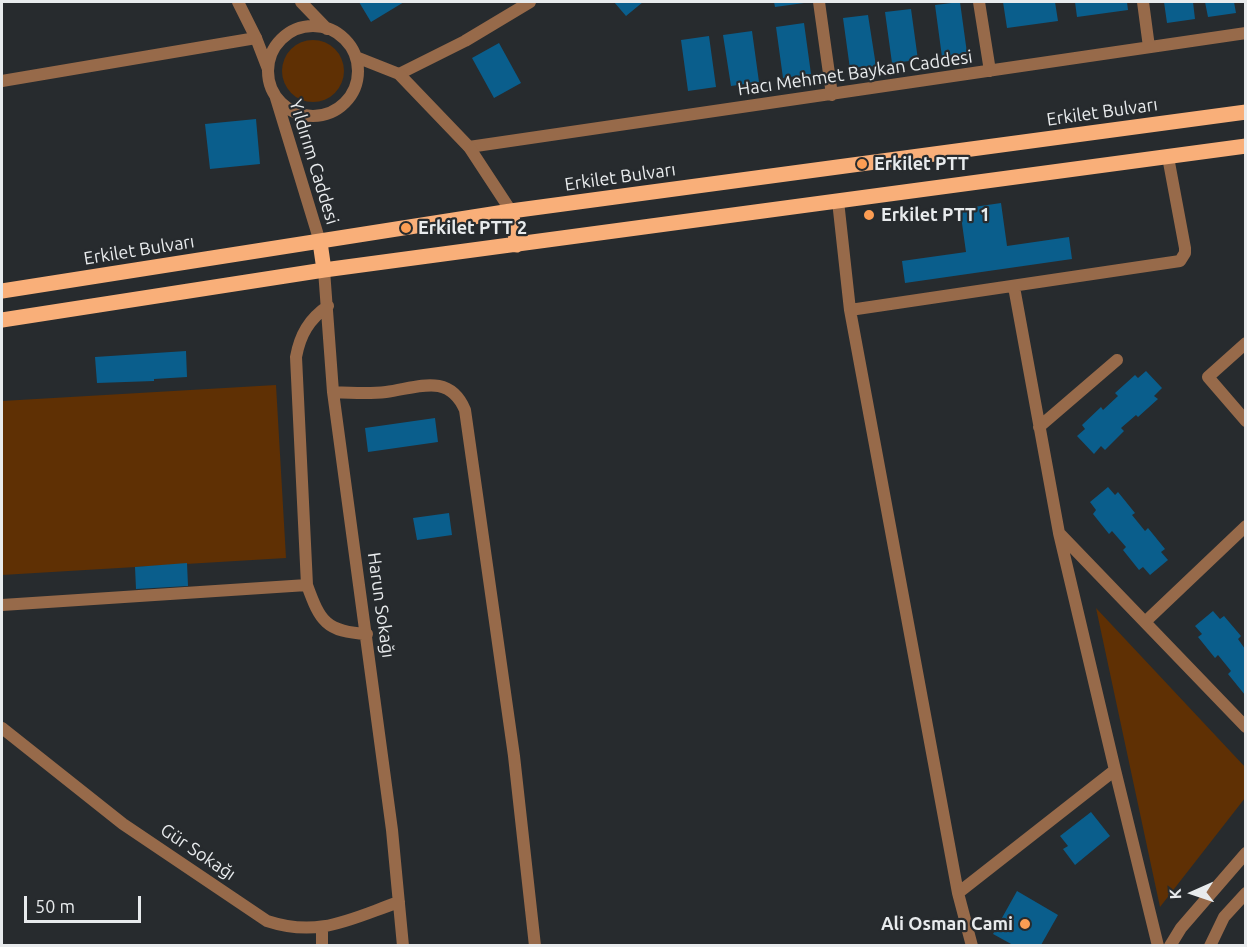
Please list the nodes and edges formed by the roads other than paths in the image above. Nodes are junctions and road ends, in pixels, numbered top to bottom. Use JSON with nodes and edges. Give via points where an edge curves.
{"nodes":[{"id":1,"x":238,"y":2,"type":"edge"},
{"id":2,"x":301,"y":2,"type":"edge"},
{"id":3,"x":530,"y":2,"type":"edge"},
{"id":4,"x":819,"y":2,"type":"edge"},
{"id":5,"x":979,"y":2,"type":"edge"},
{"id":6,"x":1143,"y":2,"type":"edge"},
{"id":7,"x":327,"y":29,"type":"junction"},
{"id":8,"x":1245,"y":33,"type":"edge"},
{"id":9,"x":256,"y":38,"type":"junction"},
{"id":10,"x":1149,"y":47,"type":"junction"},
{"id":11,"x":356,"y":57,"type":"junction"},
{"id":12,"x":269,"y":71,"type":"junction"},
{"id":13,"x":990,"y":71,"type":"junction"},
{"id":14,"x":399,"y":74,"type":"junction"},
{"id":15,"x":2,"y":81,"type":"edge"},
{"id":16,"x":274,"y":94,"type":"junction"},
{"id":17,"x":832,"y":95,"type":"junction"},
{"id":18,"x":1245,"y":112,"type":"edge"},
{"id":19,"x":1245,"y":146,"type":"edge"},
{"id":20,"x":469,"y":147,"type":"junction"},
{"id":21,"x":1168,"y":157,"type":"junction"},
{"id":22,"x":838,"y":201,"type":"junction"},
{"id":23,"x":511,"y":211,"type":"junction"},
{"id":24,"x":320,"y":242,"type":"junction"},
{"id":25,"x":517,"y":245,"type":"junction"},
{"id":26,"x":324,"y":270,"type":"junction"},
{"id":27,"x":1014,"y":286,"type":"junction"},
{"id":28,"x":2,"y":291,"type":"edge"},
{"id":29,"x":328,"y":306,"type":"junction"},
{"id":30,"x":850,"y":310,"type":"junction"},
{"id":31,"x":2,"y":320,"type":"edge"},
{"id":32,"x":1245,"y":343,"type":"edge"},
{"id":33,"x":1117,"y":360,"type":"dead end"},
{"id":34,"x":333,"y":392,"type":"junction"},
{"id":35,"x":1245,"y":421,"type":"edge"},
{"id":36,"x":1039,"y":427,"type":"junction"},
{"id":37,"x":1245,"y":526,"type":"edge"},
{"id":38,"x":1059,"y":533,"type":"junction"},
{"id":39,"x":307,"y":585,"type":"junction"},
{"id":40,"x":2,"y":605,"type":"edge"},
{"id":41,"x":1145,"y":622,"type":"junction"},
{"id":42,"x":367,"y":634,"type":"junction"},
{"id":43,"x":1243,"y":720,"type":"edge"},
{"id":44,"x":2,"y":728,"type":"edge"},
{"id":45,"x":1115,"y":770,"type":"junction"},
{"id":46,"x":1245,"y":853,"type":"edge"},
{"id":47,"x":958,"y":893,"type":"junction"},
{"id":48,"x":1245,"y":893,"type":"edge"},
{"id":49,"x":399,"y":903,"type":"junction"},
{"id":50,"x":322,"y":928,"type":"junction"},
{"id":51,"x":322,"y":945,"type":"edge"},
{"id":52,"x":403,"y":945,"type":"edge"},
{"id":53,"x":535,"y":945,"type":"edge"},
{"id":54,"x":972,"y":945,"type":"edge"},
{"id":55,"x":1158,"y":945,"type":"edge"},
{"id":56,"x":1170,"y":945,"type":"edge"},
{"id":57,"x":1210,"y":945,"type":"edge"}],
"edges":[{"from":1,"to":9,"type":"street"},
{"from":2,"to":7,"type":"street"},
{"from":3,"to":14,"type":"street"},
{"from":4,"to":17,"type":"street"},
{"from":5,"to":13,"type":"street"},
{"from":6,"to":10,"type":"street"},
{"from":7,"to":11,"type":"street","via":[[343,37]]},
{"from":7,"to":12,"type":"street","via":[[304,27],[287,35],[272,53]]},
{"from":8,"to":10,"type":"street","name":"Hacı Mehmet Baykan Caddesi"},
{"from":9,"to":12,"type":"street"},
{"from":9,"to":15,"type":"street"},
{"from":10,"to":13,"type":"street","name":"Hacı Mehmet Baykan Caddesi"},
{"from":11,"to":14,"type":"street"},
{"from":11,"to":16,"type":"street","via":[[356,87],[346,102],[332,112],[302,115],[286,107]]},
{"from":12,"to":16,"type":"street"},
{"from":13,"to":17,"type":"street","name":"Hacı Mehmet Baykan Caddesi"},
{"from":14,"to":20,"type":"street"},
{"from":16,"to":24,"type":"street","name":"Yıldırım Caddesi"},
{"from":17,"to":20,"type":"street","name":"Hacı Mehmet Baykan Caddesi"},
{"from":18,"to":23,"type":"main road","name":"Erkilet Bulvarı"},
{"from":19,"to":21,"type":"main road"},
{"from":20,"to":23,"type":"street"},
{"from":21,"to":22,"type":"main road"},
{"from":21,"to":27,"type":"street","via":[[1185,248],[1180,261]]},
{"from":22,"to":25,"type":"main road"},
{"from":22,"to":30,"type":"street"},
{"from":23,"to":24,"type":"main road","name":"Erkilet Bulvarı"},
{"from":23,"to":25,"type":"main road"},
{"from":24,"to":26,"type":"main road"},
{"from":24,"to":28,"type":"main road","name":"Erkilet Bulvarı"},
{"from":25,"to":26,"type":"main road"},
{"from":26,"to":29,"type":"street","name":"Harun Sokağı"},
{"from":26,"to":31,"type":"main road"},
{"from":27,"to":30,"type":"street"},
{"from":27,"to":36,"type":"street"},
{"from":29,"to":34,"type":"street","name":"Harun Sokağı"},
{"from":29,"to":39,"type":"street","via":[[304,330],[296,357]]},
{"from":30,"to":47,"type":"street"},
{"from":32,"to":35,"type":"street","via":[[1208,377]]},
{"from":33,"to":36,"type":"street"},
{"from":34,"to":42,"type":"street","name":"Harun Sokağı"},
{"from":34,"to":53,"type":"street","via":[[384,392],[432,385],[452,392],[465,410],[514,756]]},
{"from":36,"to":38,"type":"street"},
{"from":37,"to":41,"type":"street"},
{"from":38,"to":41,"type":"street"},
{"from":38,"to":45,"type":"street"},
{"from":39,"to":40,"type":"street"},
{"from":39,"to":42,"type":"street","via":[[324,621],[341,632]]},
{"from":41,"to":43,"type":"street"},
{"from":42,"to":49,"type":"street","name":"Harun Sokağı"},
{"from":44,"to":50,"type":"street","name":"Gür Sokağı","via":[[123,824],[267,921]]},
{"from":45,"to":47,"type":"street"},
{"from":45,"to":55,"type":"street"},
{"from":46,"to":56,"type":"street"},
{"from":47,"to":54,"type":"street"},
{"from":48,"to":57,"type":"street","via":[[1224,917]]},
{"from":49,"to":50,"type":"street","name":"Gür Sokağı"},
{"from":49,"to":52,"type":"street","name":"Harun Sokağı"},
{"from":50,"to":51,"type":"street"}]}
